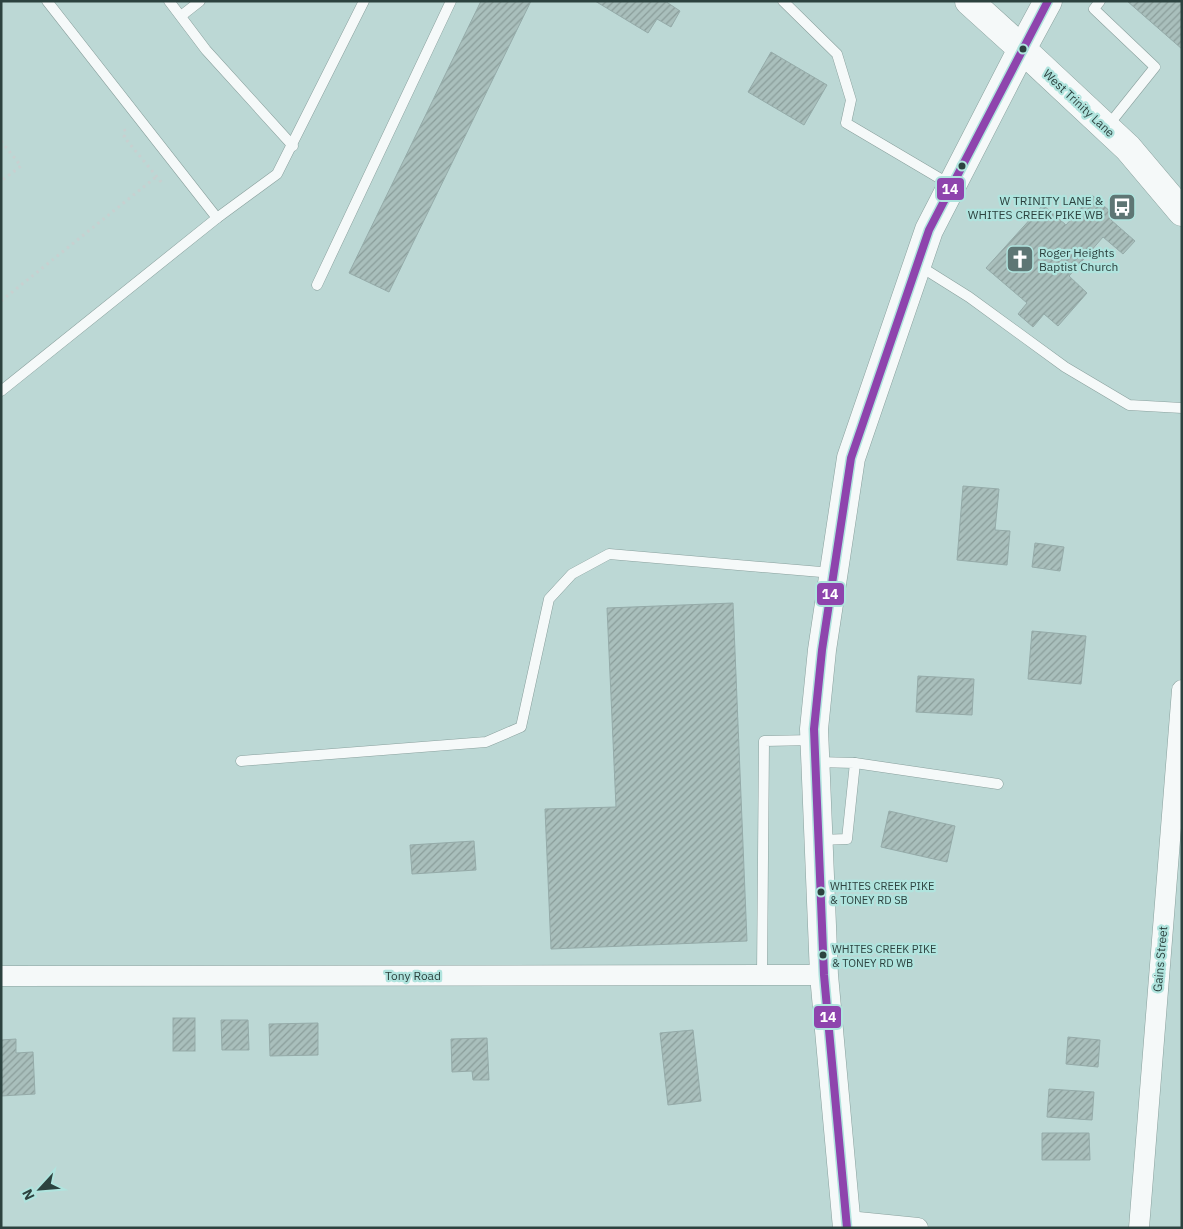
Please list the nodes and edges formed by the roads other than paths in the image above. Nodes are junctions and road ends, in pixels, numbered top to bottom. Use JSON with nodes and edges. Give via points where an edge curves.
{"nodes":[{"id":1,"x":47,"y":1,"type":"edge"},
{"id":2,"x":169,"y":1,"type":"edge"},
{"id":3,"x":200,"y":1,"type":"edge"},
{"id":4,"x":364,"y":1,"type":"edge"},
{"id":5,"x":451,"y":1,"type":"edge"},
{"id":6,"x":783,"y":1,"type":"edge"},
{"id":7,"x":969,"y":1,"type":"edge"},
{"id":8,"x":1048,"y":1,"type":"edge"},
{"id":9,"x":1100,"y":1,"type":"edge"},
{"id":10,"x":181,"y":16,"type":"junction"},
{"id":11,"x":1022,"y":49,"type":"junction"},
{"id":12,"x":1107,"y":128,"type":"junction"},
{"id":13,"x":293,"y":146,"type":"junction"},
{"id":14,"x":952,"y":185,"type":"junction"},
{"id":15,"x":1182,"y":212,"type":"edge"},
{"id":16,"x":217,"y":218,"type":"junction"},
{"id":17,"x":917,"y":264,"type":"junction"},
{"id":18,"x":317,"y":285,"type":"dead end"},
{"id":19,"x":1,"y":391,"type":"edge"},
{"id":20,"x":1182,"y":408,"type":"edge"},
{"id":21,"x":834,"y":573,"type":"junction"},
{"id":22,"x":1182,"y":690,"type":"edge"},
{"id":23,"x":815,"y":751,"type":"junction"},
{"id":24,"x":242,"y":761,"type":"dead end"},
{"id":25,"x":855,"y":763,"type":"junction"},
{"id":26,"x":998,"y":784,"type":"dead end"},
{"id":27,"x":819,"y":840,"type":"junction"},
{"id":28,"x":762,"y":975,"type":"junction"},
{"id":29,"x":824,"y":975,"type":"junction"},
{"id":30,"x":1,"y":976,"type":"edge"},
{"id":31,"x":847,"y":1224,"type":"edge"},
{"id":32,"x":918,"y":1228,"type":"edge"},
{"id":33,"x":1139,"y":1228,"type":"edge"}],
"edges":[{"from":1,"to":16,"type":"lane"},
{"from":2,"to":10,"type":"lane"},
{"from":3,"to":10,"type":"lane"},
{"from":4,"to":13,"type":"lane"},
{"from":5,"to":18,"type":"lane"},
{"from":6,"to":14,"type":"lane","via":[[837,54],[851,100],[846,123]]},
{"from":7,"to":11,"type":"main road","name":"West Trinity Lane"},
{"from":8,"to":11,"type":"main road"},
{"from":9,"to":12,"type":"lane","via":[[1094,9],[1156,67]]},
{"from":10,"to":13,"type":"lane","via":[[206,50]]},
{"from":11,"to":12,"type":"main road","name":"West Trinity Lane"},
{"from":11,"to":14,"type":"main road"},
{"from":12,"to":15,"type":"main road","name":"West Trinity Lane"},
{"from":13,"to":16,"type":"lane","via":[[277,174]]},
{"from":14,"to":17,"type":"main road","via":[[929,230]]},
{"from":16,"to":19,"type":"lane"},
{"from":17,"to":20,"type":"lane","via":[[969,297],[1065,367],[1129,405]]},
{"from":17,"to":21,"type":"main road","via":[[851,458]]},
{"from":21,"to":23,"type":"main road","via":[[822,650]]},
{"from":21,"to":24,"type":"lane","via":[[608,554],[572,574],[549,600],[521,727],[486,742]]},
{"from":22,"to":33,"type":"street","name":"Gains Street"},
{"from":23,"to":25,"type":"lane"},
{"from":23,"to":27,"type":"main road"},
{"from":23,"to":28,"type":"lane","via":[[764,741]]},
{"from":25,"to":26,"type":"lane"},
{"from":25,"to":27,"type":"lane","via":[[847,839]]},
{"from":27,"to":29,"type":"main road"},
{"from":28,"to":29,"type":"street","name":"Tony Road"},
{"from":28,"to":30,"type":"street","name":"Tony Road"},
{"from":29,"to":31,"type":"main road"},
{"from":31,"to":32,"type":"street"}]}
